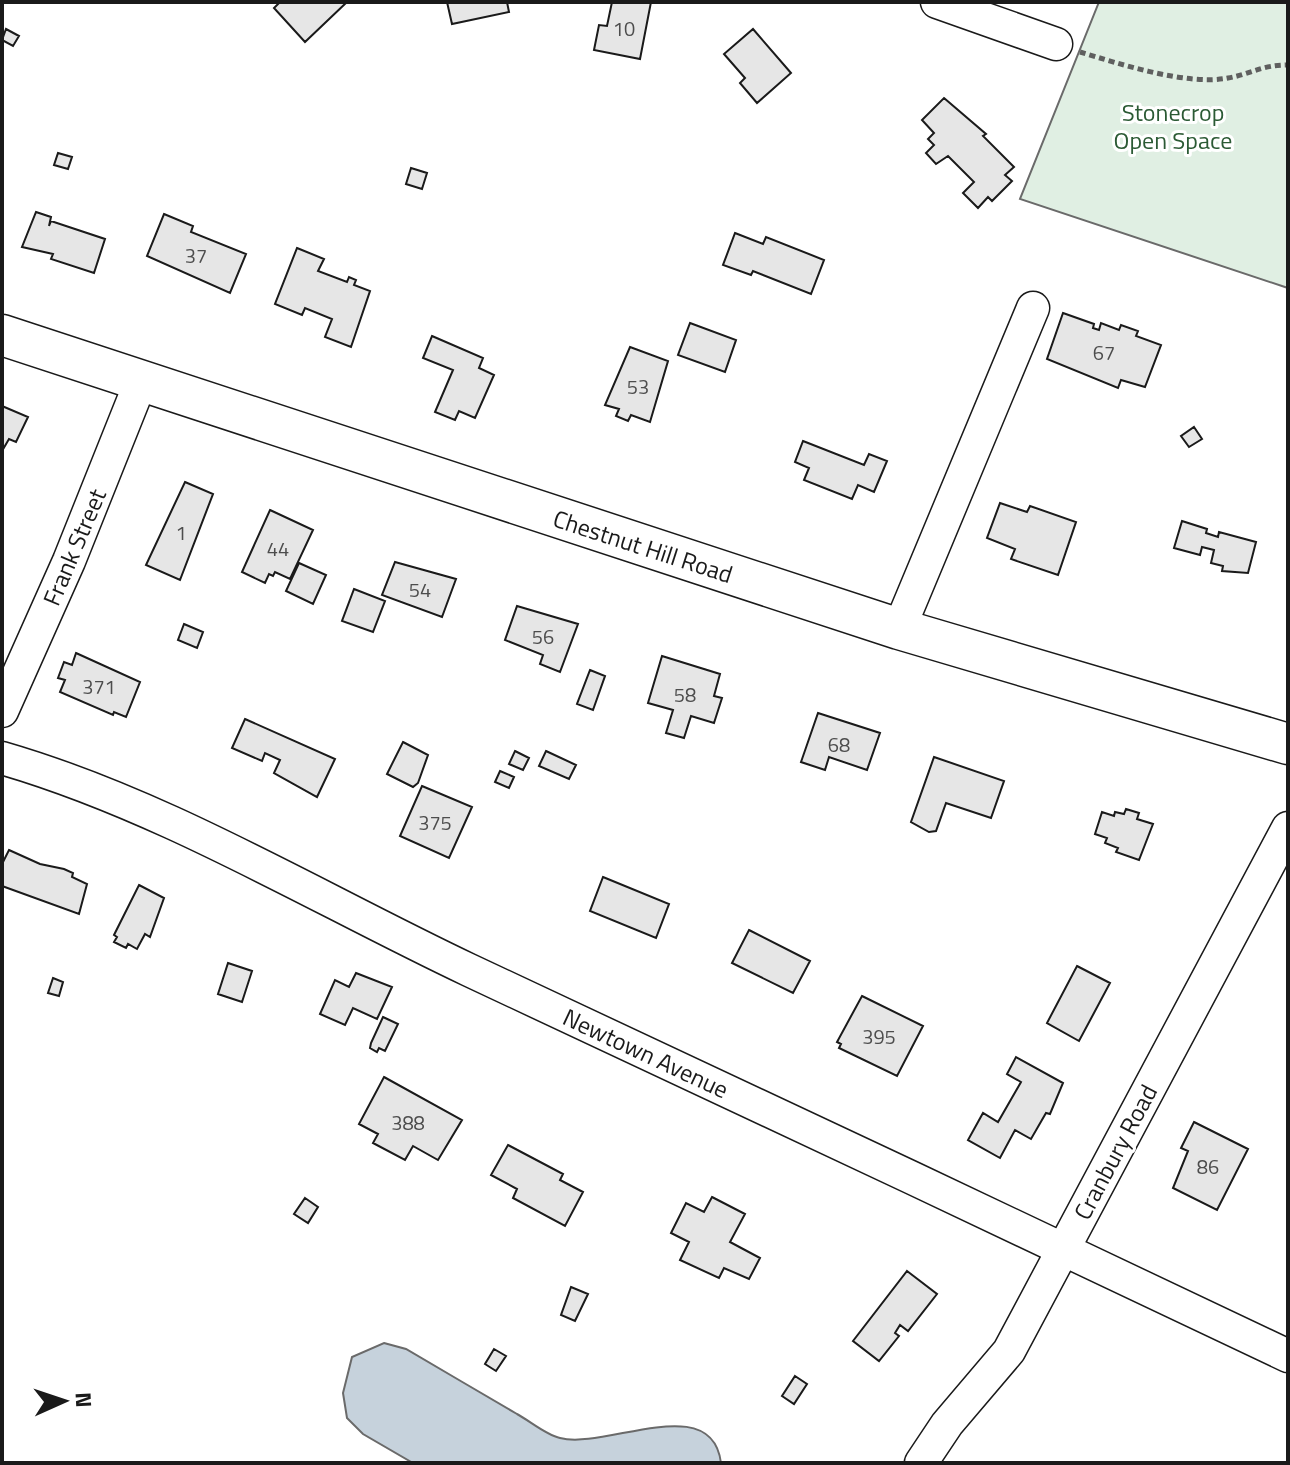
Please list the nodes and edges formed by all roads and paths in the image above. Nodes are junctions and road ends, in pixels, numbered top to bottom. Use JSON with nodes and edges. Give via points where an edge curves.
{"nodes":[{"id":1,"x":937,"y":2,"type":"edge"},
{"id":2,"x":1056,"y":44,"type":"joint"},
{"id":3,"x":1288,"y":65,"type":"edge"},
{"id":4,"x":1033,"y":308,"type":"dead end"},
{"id":5,"x":2,"y":335,"type":"edge"},
{"id":6,"x":141,"y":381,"type":"junction"},
{"id":7,"x":899,"y":629,"type":"junction"},
{"id":8,"x":2,"y":711,"type":"edge"},
{"id":9,"x":1288,"y":744,"type":"edge"},
{"id":10,"x":2,"y":758,"type":"edge"},
{"id":11,"x":1288,"y":828,"type":"edge"},
{"id":12,"x":1062,"y":1251,"type":"junction"},
{"id":13,"x":1288,"y":1356,"type":"edge"},
{"id":14,"x":921,"y":1463,"type":"edge"}],
"edges":[{"from":1,"to":2,"type":"street"},
{"from":2,"to":3,"type":"path","via":[[1196,79]]},
{"from":4,"to":7,"type":"street"},
{"from":5,"to":6,"type":"main road","name":"Chestnut Hill Road"},
{"from":6,"to":7,"type":"main road","name":"Chestnut Hill Road"},
{"from":6,"to":8,"type":"street","name":"Frank Street"},
{"from":7,"to":9,"type":"main road","name":"Chestnut Hill Road"},
{"from":10,"to":12,"type":"street","name":"Newtown Avenue","via":[[155,817]]},
{"from":11,"to":12,"type":"street","name":"Cranbury Road"},
{"from":12,"to":13,"type":"street","name":"Newtown Avenue"},
{"from":12,"to":14,"type":"street","name":"Cranbury Road","via":[[1009,1351]]}]}
